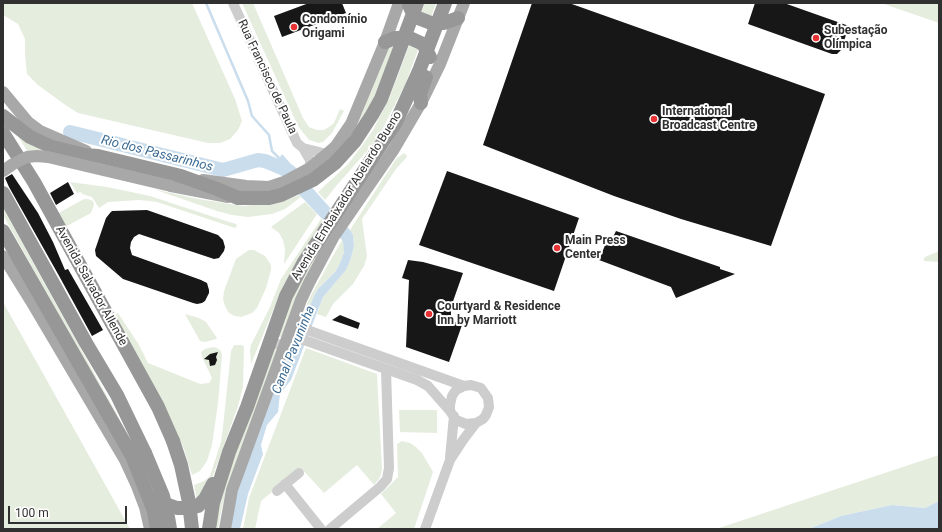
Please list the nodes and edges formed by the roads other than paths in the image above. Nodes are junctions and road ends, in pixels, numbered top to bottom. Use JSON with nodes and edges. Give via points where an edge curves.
{"nodes":[{"id":1,"x":233,"y":3,"type":"edge"},
{"id":2,"x":399,"y":3,"type":"edge"},
{"id":3,"x":445,"y":3,"type":"edge"},
{"id":4,"x":464,"y":3,"type":"edge"},
{"id":5,"x":413,"y":7,"type":"edge"},
{"id":6,"x":458,"y":18,"type":"junction"},
{"id":7,"x":437,"y":23,"type":"junction"},
{"id":8,"x":404,"y":37,"type":"junction"},
{"id":9,"x":385,"y":42,"type":"junction"},
{"id":10,"x":427,"y":51,"type":"junction"},
{"id":11,"x":3,"y":92,"type":"edge"},
{"id":12,"x":421,"y":103,"type":"junction"},
{"id":13,"x":3,"y":116,"type":"edge"},
{"id":14,"x":3,"y":133,"type":"edge"},
{"id":15,"x":303,"y":148,"type":"junction"},
{"id":16,"x":327,"y":154,"type":"junction"},
{"id":17,"x":98,"y":156,"type":"junction"},
{"id":18,"x":3,"y":171,"type":"edge"},
{"id":19,"x":309,"y":173,"type":"junction"},
{"id":20,"x":176,"y":181,"type":"junction"},
{"id":21,"x":287,"y":187,"type":"junction"},
{"id":22,"x":3,"y":193,"type":"edge"},
{"id":23,"x":345,"y":208,"type":"junction"},
{"id":24,"x":3,"y":231,"type":"edge"},
{"id":25,"x":329,"y":233,"type":"junction"},
{"id":26,"x":3,"y":256,"type":"edge"},
{"id":27,"x":299,"y":318,"type":"junction"},
{"id":28,"x":270,"y":341,"type":"junction"},
{"id":29,"x":290,"y":344,"type":"junction"},
{"id":30,"x":386,"y":370,"type":"junction"},
{"id":31,"x":464,"y":386,"type":"junction"},
{"id":32,"x":452,"y":414,"type":"junction"},
{"id":33,"x":476,"y":423,"type":"junction"},
{"id":34,"x":139,"y":455,"type":"junction"},
{"id":35,"x":227,"y":458,"type":"junction"},
{"id":36,"x":450,"y":460,"type":"junction"},
{"id":37,"x":299,"y":473,"type":"dead end"},
{"id":38,"x":285,"y":484,"type":"junction"},
{"id":39,"x":277,"y":491,"type":"dead end"},
{"id":40,"x":150,"y":529,"type":"edge"},
{"id":41,"x":157,"y":529,"type":"edge"},
{"id":42,"x":170,"y":529,"type":"edge"},
{"id":43,"x":192,"y":529,"type":"edge"},
{"id":44,"x":209,"y":529,"type":"edge"},
{"id":45,"x":225,"y":529,"type":"edge"},
{"id":46,"x":321,"y":529,"type":"edge"},
{"id":47,"x":330,"y":529,"type":"edge"},
{"id":48,"x":425,"y":529,"type":"edge"}],
"edges":[{"from":1,"to":15,"type":"street","name":"Rua Francisco de Paula","via":[[298,144]]},
{"from":2,"to":9,"type":"main road","name":"Avenida Embaixador Abelardo Bueno"},
{"from":3,"to":7,"type":"highway","name":"Avenida Embaixador Abelardo Bueno"},
{"from":4,"to":6,"type":"main road","name":"Avenida Embaixador Abelardo Bueno"},
{"from":5,"to":7,"type":"highway","via":[[424,21]]},
{"from":5,"to":8,"type":"highway","name":"Avenida Embaixador Abelardo Bueno"},
{"from":6,"to":7,"type":"highway"},
{"from":6,"to":12,"type":"main road","name":"Avenida Embaixador Abelardo Bueno"},
{"from":7,"to":10,"type":"highway","name":"Avenida Embaixador Abelardo Bueno"},
{"from":8,"to":9,"type":"highway"},
{"from":8,"to":10,"type":"highway","via":[[420,42]]},
{"from":8,"to":19,"type":"highway","name":"Avenida Embaixador Abelardo Bueno","via":[[381,99],[355,141],[335,163]]},
{"from":9,"to":16,"type":"main road","name":"Avenida Embaixador Abelardo Bueno","via":[[350,124],[336,146]]},
{"from":10,"to":12,"type":"highway","via":[[431,61],[420,94]]},
{"from":10,"to":23,"type":"highway","name":"Avenida Embaixador Abelardo Bueno","via":[[396,122]]},
{"from":11,"to":17,"type":"main road","via":[[28,122],[40,131]]},
{"from":12,"to":23,"type":"main road","name":"Avenida Embaixador Abelardo Bueno","via":[[394,148]]},
{"from":13,"to":17,"type":"highway","via":[[36,141],[69,152]]},
{"from":14,"to":43,"type":"highway","name":"Avenida Salvador Allende","bridge":true,"via":[[38,189],[158,407],[174,441],[181,465]]},
{"from":15,"to":16,"type":"street","name":"Rua Francisco de Paula"},
{"from":15,"to":19,"type":"street","name":"Rua Francisco de Paula","via":[[310,160]]},
{"from":16,"to":19,"type":"main road","name":"Avenida Embaixador Abelardo Bueno"},
{"from":17,"to":20,"type":"highway"},
{"from":18,"to":20,"type":"main road","bridge":true,"via":[[27,157],[42,156]]},
{"from":19,"to":21,"type":"highway","name":"Avenida Embaixador Abelardo Bueno"},
{"from":20,"to":21,"type":"main road"},
{"from":20,"to":21,"type":"highway","name":"Avenida Embaixador Abelardo Bueno","via":[[217,189],[238,198],[269,198]]},
{"from":22,"to":34,"type":"highway","via":[[117,395]]},
{"from":23,"to":25,"type":"highway","name":"Avenida Embaixador Abelardo Bueno"},
{"from":24,"to":34,"type":"highway"},
{"from":25,"to":27,"type":"main road","name":"Avenida Embaixador Abelardo Bueno","via":[[309,283]]},
{"from":25,"to":28,"type":"highway","name":"Avenida Embaixador Abelardo Bueno","via":[[294,279]]},
{"from":26,"to":40,"type":"main road","via":[[125,460],[145,507]]},
{"from":27,"to":29,"type":"main road","name":"Avenida Embaixador Abelardo Bueno"},
{"from":27,"to":31,"type":"street","via":[[307,329],[320,335]]},
{"from":28,"to":29,"type":"street"},
{"from":28,"to":35,"type":"highway","name":"Avenida Embaixador Abelardo Bueno"},
{"from":29,"to":30,"type":"street","via":[[304,340]]},
{"from":29,"to":45,"type":"main road","name":"Avenida Embaixador Abelardo Bueno","via":[[232,490]]},
{"from":30,"to":32,"type":"street","via":[[428,386]]},
{"from":30,"to":47,"type":"street","via":[[389,468],[386,479]]},
{"from":31,"to":32,"type":"street","via":[[456,390],[452,396]]},
{"from":31,"to":33,"type":"street","via":[[481,388],[488,398],[488,412]]},
{"from":32,"to":33,"type":"street","via":[[462,423]]},
{"from":32,"to":36,"type":"street"},
{"from":33,"to":36,"type":"street"},
{"from":34,"to":35,"type":"highway","via":[[157,499],[183,509],[198,506],[205,499],[218,470]]},
{"from":34,"to":41,"type":"highway"},
{"from":34,"to":42,"type":"highway","bridge":true,"via":[[163,496]]},
{"from":35,"to":44,"type":"highway","via":[[213,503]]},
{"from":36,"to":48,"type":"street"},
{"from":37,"to":38,"type":"street"},
{"from":38,"to":39,"type":"street"},
{"from":38,"to":46,"type":"street"}]}
